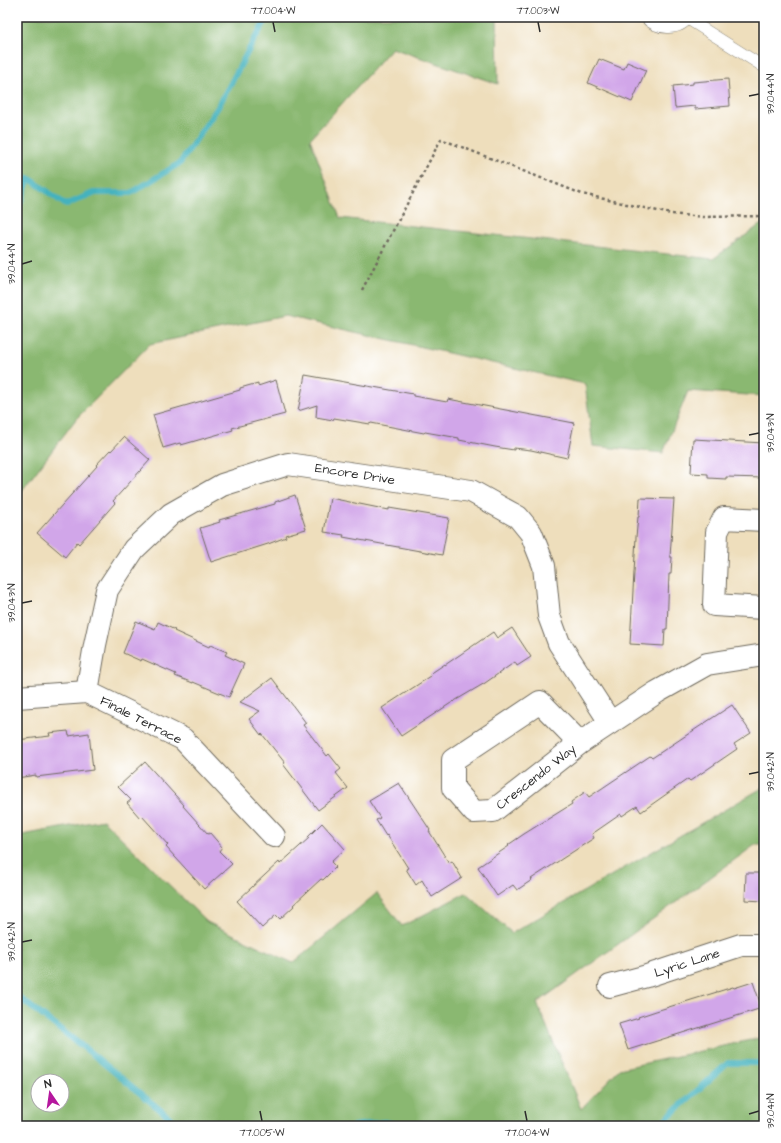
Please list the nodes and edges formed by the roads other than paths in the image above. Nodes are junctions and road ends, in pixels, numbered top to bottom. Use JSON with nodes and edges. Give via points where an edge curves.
{"nodes":[{"id":1,"x":645,"y":17,"type":"edge"},
{"id":2,"x":688,"y":18,"type":"edge"},
{"id":3,"x":764,"y":67,"type":"edge"},
{"id":4,"x":764,"y":520,"type":"edge"},
{"id":5,"x":764,"y":608,"type":"edge"},
{"id":6,"x":764,"y":655,"type":"edge"},
{"id":7,"x":87,"y":692,"type":"junction"},
{"id":8,"x":17,"y":697,"type":"edge"},
{"id":9,"x":610,"y":722,"type":"junction"},
{"id":10,"x":580,"y":743,"type":"junction"},
{"id":11,"x":274,"y":836,"type":"dead end"},
{"id":12,"x":764,"y":945,"type":"edge"},
{"id":13,"x":610,"y":986,"type":"dead end"}],
"edges":[{"from":1,"to":2,"type":"lane","via":[[653,24],[666,28],[680,25]]},
{"from":2,"to":3,"type":"lane"},
{"from":4,"to":5,"type":"street","via":[[724,518],[717,532],[714,605]]},
{"from":6,"to":9,"type":"street","name":"Crescendo Way","via":[[706,664]]},
{"from":7,"to":8,"type":"street","name":"Finale Terrace"},
{"from":7,"to":9,"type":"street","name":"Encore Drive","via":[[94,645],[108,590],[134,549],[171,514],[222,485],[288,464],[471,491],[518,517],[531,533],[544,566],[549,616],[559,643]]},
{"from":7,"to":11,"type":"street","name":"Finale Terrace","via":[[183,739]]},
{"from":9,"to":10,"type":"street","name":"Crescendo Way"},
{"from":10,"to":10,"type":"street","name":"Crescendo Way","via":[[540,702],[453,760],[453,788],[474,812],[493,811]]},
{"from":12,"to":13,"type":"street","name":"Lyric Lane","via":[[741,945]]}]}
